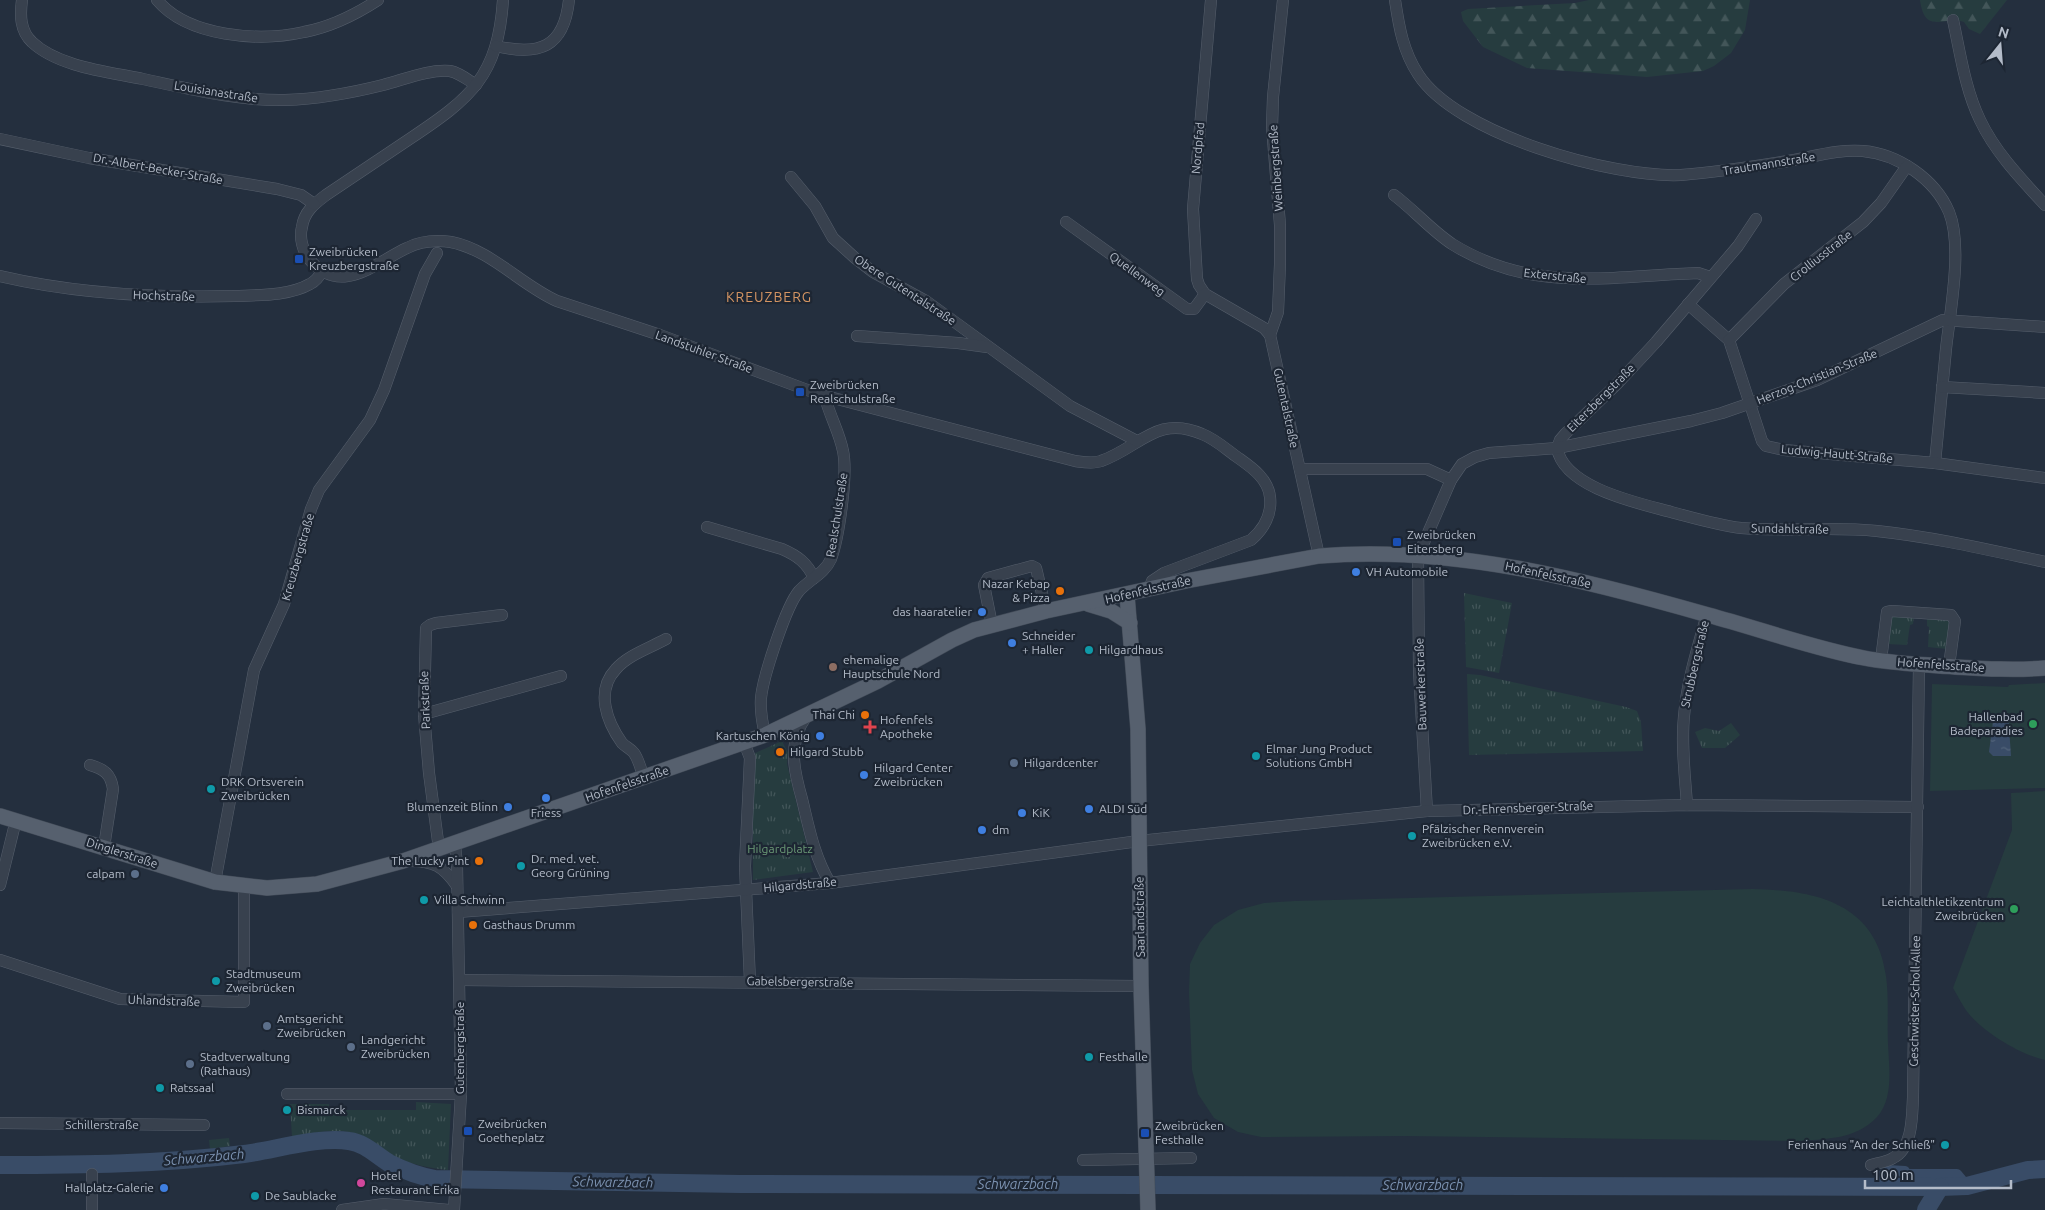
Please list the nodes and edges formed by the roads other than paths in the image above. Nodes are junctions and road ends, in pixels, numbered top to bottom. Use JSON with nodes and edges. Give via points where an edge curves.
{"nodes":[{"id":1,"x":22,"y":0,"type":"edge"},
{"id":2,"x":157,"y":0,"type":"edge"},
{"id":3,"x":378,"y":0,"type":"edge"},
{"id":4,"x":503,"y":0,"type":"edge"},
{"id":5,"x":569,"y":0,"type":"edge"},
{"id":6,"x":1211,"y":0,"type":"edge"},
{"id":7,"x":1283,"y":0,"type":"edge"},
{"id":8,"x":1395,"y":0,"type":"edge"},
{"id":9,"x":1953,"y":20,"type":"dead end"},
{"id":10,"x":496,"y":46,"type":"junction"},
{"id":11,"x":476,"y":85,"type":"junction"},
{"id":12,"x":0,"y":139,"type":"edge"},
{"id":13,"x":1907,"y":166,"type":"junction"},
{"id":14,"x":791,"y":177,"type":"dead end"},
{"id":15,"x":1394,"y":195,"type":"dead end"},
{"id":16,"x":314,"y":204,"type":"junction"},
{"id":17,"x":2045,"y":205,"type":"edge"},
{"id":18,"x":1756,"y":219,"type":"dead end"},
{"id":19,"x":1066,"y":222,"type":"dead end"},
{"id":20,"x":437,"y":253,"type":"dead end"},
{"id":21,"x":322,"y":271,"type":"junction"},
{"id":22,"x":0,"y":276,"type":"edge"},
{"id":23,"x":1710,"y":277,"type":"junction"},
{"id":24,"x":1205,"y":294,"type":"junction"},
{"id":25,"x":1688,"y":304,"type":"junction"},
{"id":26,"x":1950,"y":319,"type":"junction"},
{"id":27,"x":2045,"y":327,"type":"edge"},
{"id":28,"x":1270,"y":335,"type":"junction"},
{"id":29,"x":857,"y":336,"type":"dead end"},
{"id":30,"x":1728,"y":340,"type":"junction"},
{"id":31,"x":991,"y":348,"type":"junction"},
{"id":32,"x":1942,"y":388,"type":"junction"},
{"id":33,"x":2045,"y":393,"type":"edge"},
{"id":34,"x":827,"y":397,"type":"junction"},
{"id":35,"x":1750,"y":404,"type":"junction"},
{"id":36,"x":1136,"y":441,"type":"junction"},
{"id":37,"x":1557,"y":448,"type":"junction"},
{"id":38,"x":1935,"y":463,"type":"junction"},
{"id":39,"x":1300,"y":469,"type":"junction"},
{"id":40,"x":2045,"y":478,"type":"edge"},
{"id":41,"x":1452,"y":480,"type":"junction"},
{"id":42,"x":708,"y":527,"type":"dead end"},
{"id":43,"x":1319,"y":556,"type":"junction"},
{"id":44,"x":1418,"y":556,"type":"junction"},
{"id":45,"x":2045,"y":562,"type":"edge"},
{"id":46,"x":814,"y":578,"type":"junction"},
{"id":47,"x":1149,"y":589,"type":"junction"},
{"id":48,"x":1127,"y":595,"type":"junction"},
{"id":49,"x":1087,"y":603,"type":"junction"},
{"id":50,"x":1046,"y":611,"type":"junction"},
{"id":51,"x":1707,"y":614,"type":"junction"},
{"id":52,"x":502,"y":615,"type":"dead end"},
{"id":53,"x":1130,"y":623,"type":"junction"},
{"id":54,"x":992,"y":625,"type":"junction"},
{"id":55,"x":666,"y":639,"type":"dead end"},
{"id":56,"x":1881,"y":660,"type":"junction"},
{"id":57,"x":1919,"y":664,"type":"junction"},
{"id":58,"x":1949,"y":666,"type":"junction"},
{"id":59,"x":2045,"y":668,"type":"edge"},
{"id":60,"x":561,"y":676,"type":"dead end"},
{"id":61,"x":424,"y":714,"type":"junction"},
{"id":62,"x":806,"y":717,"type":"junction"},
{"id":63,"x":765,"y":735,"type":"junction"},
{"id":64,"x":744,"y":742,"type":"junction"},
{"id":65,"x":90,"y":764,"type":"dead end"},
{"id":66,"x":644,"y":778,"type":"junction"},
{"id":67,"x":1687,"y":805,"type":"junction"},
{"id":68,"x":1918,"y":806,"type":"junction"},
{"id":69,"x":1427,"y":811,"type":"junction"},
{"id":70,"x":0,"y":816,"type":"edge"},
{"id":71,"x":16,"y":820,"type":"junction"},
{"id":72,"x":1139,"y":841,"type":"junction"},
{"id":73,"x":455,"y":844,"type":"junction"},
{"id":74,"x":104,"y":848,"type":"junction"},
{"id":75,"x":439,"y":849,"type":"junction"},
{"id":76,"x":403,"y":861,"type":"junction"},
{"id":77,"x":215,"y":882,"type":"junction"},
{"id":78,"x":830,"y":883,"type":"junction"},
{"id":79,"x":0,"y":885,"type":"edge"},
{"id":80,"x":244,"y":886,"type":"junction"},
{"id":81,"x":457,"y":886,"type":"junction"},
{"id":82,"x":746,"y":889,"type":"junction"},
{"id":83,"x":458,"y":912,"type":"junction"},
{"id":84,"x":0,"y":960,"type":"edge"},
{"id":85,"x":460,"y":980,"type":"junction"},
{"id":86,"x":750,"y":982,"type":"junction"},
{"id":87,"x":1141,"y":986,"type":"junction"},
{"id":88,"x":287,"y":1094,"type":"dead end"},
{"id":89,"x":461,"y":1094,"type":"junction"},
{"id":90,"x":0,"y":1123,"type":"edge"},
{"id":91,"x":204,"y":1125,"type":"dead end"},
{"id":92,"x":1191,"y":1158,"type":"dead end"},
{"id":93,"x":1083,"y":1160,"type":"dead end"},
{"id":94,"x":1147,"y":1162,"type":"junction"},
{"id":95,"x":1870,"y":1164,"type":"dead end"},
{"id":96,"x":92,"y":1174,"type":"dead end"},
{"id":97,"x":1148,"y":1206,"type":"edge"},
{"id":98,"x":394,"y":1207,"type":"edge"},
{"id":99,"x":92,"y":1210,"type":"edge"},
{"id":100,"x":342,"y":1210,"type":"edge"},
{"id":101,"x":449,"y":1210,"type":"edge"},
{"id":102,"x":454,"y":1210,"type":"edge"}],
"edges":[{"from":1,"to":11,"type":"street","name":"Louisianastraße","via":[[22,25],[32,42],[44,51],[87,67],[220,95],[275,100],[308,98],[444,71],[459,74]]},
{"from":2,"to":3,"type":"street","via":[[167,12],[198,27],[261,36],[323,27]]},
{"from":4,"to":10,"type":"street"},
{"from":5,"to":10,"type":"street","via":[[566,20],[546,46],[528,51]]},
{"from":6,"to":24,"type":"street","name":"Nordpfad","via":[[1193,209],[1197,279]]},
{"from":7,"to":28,"type":"street","name":"Weinbergstraße","via":[[1272,127],[1280,225],[1280,272],[1278,312]]},
{"from":8,"to":13,"type":"street","name":"Trautmannstraße","via":[[1402,42],[1419,75],[1432,90],[1491,130],[1546,150],[1654,175],[1718,172],[1853,151],[1879,154]]},
{"from":9,"to":17,"type":"street","via":[[1979,118],[2000,152]]},
{"from":10,"to":11,"type":"street"},
{"from":11,"to":16,"type":"street","via":[[445,116]]},
{"from":12,"to":16,"type":"street","name":"Dr.-Albert-Becker-Straße","via":[[277,189],[300,195]]},
{"from":13,"to":26,"type":"street","name":"Trautmannstraße","via":[[1938,192],[1952,223],[1955,254]]},
{"from":13,"to":30,"type":"street","name":"Crolliusstraße","via":[[1863,222],[1784,284]]},
{"from":14,"to":31,"type":"street","name":"Obere Gutentalstraße","via":[[833,238],[855,258],[926,301]]},
{"from":15,"to":23,"type":"street","name":"Exterstraße","via":[[1438,234],[1458,247],[1483,261],[1522,274],[1596,280],[1698,273]]},
{"from":16,"to":21,"type":"street","via":[[303,220],[301,239],[306,255]]},
{"from":18,"to":23,"type":"street","name":"Eitersbergstraße","via":[[1738,246]]},
{"from":19,"to":24,"type":"street","name":"Quellenweg","via":[[1187,309],[1194,309]]},
{"from":20,"to":77,"type":"street","name":"Kreuzbergstraße","via":[[425,274],[384,390],[370,420],[319,490],[284,604],[254,670]]},
{"from":21,"to":22,"type":"street","name":"Hochstraße","via":[[310,284],[293,290],[202,297],[114,294]]},
{"from":21,"to":34,"type":"street","name":"Landstuhler Straße","via":[[353,276],[417,244],[451,242],[479,253],[557,301]]},
{"from":23,"to":25,"type":"street","name":"Eitersbergstraße"},
{"from":24,"to":28,"type":"street","via":[[1264,328]]},
{"from":25,"to":30,"type":"street","name":"Ludwig-Hautt-Straße"},
{"from":25,"to":37,"type":"street","name":"Eitersbergstraße","via":[[1636,365],[1566,433]]},
{"from":26,"to":27,"type":"street","name":"Herzog-Christian-Straße"},
{"from":26,"to":32,"type":"street","name":"Trautmannstraße"},
{"from":26,"to":35,"type":"street","name":"Herzog-Christian-Straße","via":[[1842,369]]},
{"from":28,"to":39,"type":"street","name":"Gutentalstraße"},
{"from":29,"to":31,"type":"street","name":"Obere Gutentalstraße"},
{"from":30,"to":35,"type":"street","name":"Ludwig-Hautt-Straße"},
{"from":31,"to":36,"type":"street","name":"Obere Gutentalstraße","via":[[1070,406]]},
{"from":32,"to":33,"type":"street"},
{"from":32,"to":38,"type":"street","name":"Trautmannstraße"},
{"from":34,"to":36,"type":"street","name":"Landstuhler Straße","via":[[1074,461],[1100,462]]},
{"from":34,"to":46,"type":"street","name":"Realschulstraße","via":[[843,450],[845,477],[833,553],[826,568]]},
{"from":35,"to":37,"type":"street","name":"Herzog-Christian-Straße","via":[[1691,421]]},
{"from":35,"to":38,"type":"street","name":"Ludwig-Hautt-Straße","via":[[1766,446]]},
{"from":36,"to":47,"type":"street","name":"Landstuhler Straße","via":[[1172,427],[1203,434],[1259,474],[1270,498],[1266,522],[1251,540],[1164,573],[1152,581]]},
{"from":37,"to":41,"type":"street","via":[[1475,457],[1462,464]]},
{"from":37,"to":45,"type":"street","name":"Sundahlstraße","via":[[1558,455],[1570,470],[1608,493],[1708,522],[1740,528],[1876,531]]},
{"from":38,"to":40,"type":"street","name":"Ludwig-Hautt-Straße"},
{"from":39,"to":41,"type":"street","via":[[1427,469]]},
{"from":39,"to":43,"type":"street","name":"Gutentalstraße"},
{"from":41,"to":44,"type":"street"},
{"from":42,"to":46,"type":"street","via":[[782,549],[804,561]]},
{"from":43,"to":44,"type":"main road","name":"Hofenfelsstraße"},
{"from":43,"to":47,"type":"main road","name":"Hofenfelsstraße"},
{"from":44,"to":51,"type":"main road","name":"Hofenfelsstraße","via":[[1539,572]]},
{"from":44,"to":69,"type":"street","name":"Bauwerkerstraße","via":[[1419,671]]},
{"from":46,"to":63,"type":"street","name":"Realschulstraße","via":[[790,606],[764,681],[760,710]]},
{"from":47,"to":48,"type":"main road","name":"Hofenfelsstraße"},
{"from":48,"to":49,"type":"main road","name":"Hofenfelsstraße"},
{"from":48,"to":53,"type":"main road","name":"Saarlandstraße"},
{"from":49,"to":50,"type":"main road","name":"Hofenfelsstraße"},
{"from":49,"to":53,"type":"main road","via":[[1113,612]]},
{"from":50,"to":54,"type":"main road","name":"Hofenfelsstraße"},
{"from":50,"to":54,"type":"street","via":[[1036,568],[1032,566],[985,581]]},
{"from":51,"to":56,"type":"main road","name":"Hofenfelsstraße","via":[[1849,655]]},
{"from":51,"to":67,"type":"street","name":"Strubbergstraße","via":[[1684,717]]},
{"from":52,"to":61,"type":"street","name":"Parkstraße","via":[[436,623],[426,628]]},
{"from":53,"to":72,"type":"main road","name":"Saarlandstraße","via":[[1138,719]]},
{"from":54,"to":62,"type":"main road","name":"Hofenfelsstraße","via":[[952,640]]},
{"from":55,"to":66,"type":"street","via":[[615,669],[605,698],[607,717],[623,744],[635,755]]},
{"from":56,"to":57,"type":"main road","name":"Hofenfelsstraße"},
{"from":56,"to":58,"type":"street","via":[[1887,612],[1952,615],[1955,621]]},
{"from":57,"to":58,"type":"main road","name":"Hofenfelsstraße"},
{"from":57,"to":68,"type":"street","name":"Geschwister-Scholl-Allee"},
{"from":58,"to":59,"type":"main road","name":"Hofenfelsstraße"},
{"from":60,"to":61,"type":"street"},
{"from":61,"to":75,"type":"street","name":"Parkstraße"},
{"from":62,"to":63,"type":"main road","name":"Hofenfelsstraße"},
{"from":62,"to":78,"type":"street","via":[[795,740],[794,766],[819,865]]},
{"from":63,"to":64,"type":"main road","name":"Hofenfelsstraße"},
{"from":64,"to":66,"type":"main road","name":"Hofenfelsstraße"},
{"from":64,"to":82,"type":"street","via":[[750,758]]},
{"from":65,"to":74,"type":"street","via":[[105,770],[114,789]]},
{"from":66,"to":73,"type":"main road","name":"Hofenfelsstraße"},
{"from":67,"to":68,"type":"street","name":"Dr.-Ehrensberger-Straße"},
{"from":67,"to":69,"type":"street","name":"Dr.-Ehrensberger-Straße"},
{"from":68,"to":95,"type":"street","name":"Geschwister-Scholl-Allee","via":[[1912,1119],[1909,1136],[1901,1152],[1892,1159]]},
{"from":69,"to":72,"type":"street","name":"Dr.-Ehrensberger-Straße"},
{"from":70,"to":71,"type":"main road","name":"Dinglerstraße"},
{"from":71,"to":74,"type":"main road","name":"Dinglerstraße"},
{"from":71,"to":79,"type":"street"},
{"from":72,"to":78,"type":"street","name":"Hilgardstraße"},
{"from":72,"to":87,"type":"main road","name":"Saarlandstraße"},
{"from":73,"to":75,"type":"main road","name":"Hofenfelsstraße"},
{"from":73,"to":81,"type":"street","name":"Gutenbergstraße"},
{"from":74,"to":77,"type":"main road","name":"Dinglerstraße"},
{"from":75,"to":76,"type":"main road","name":"Hofenfelsstraße"},
{"from":76,"to":80,"type":"main road","name":"Hofenfelsstraße","via":[[317,884],[267,888]]},
{"from":76,"to":81,"type":"street","via":[[436,864]]},
{"from":77,"to":80,"type":"main road","name":"Dinglerstraße"},
{"from":78,"to":82,"type":"street","name":"Hilgardstraße"},
{"from":80,"to":84,"type":"street","name":"Uhlandstraße","via":[[244,1002],[120,999]]},
{"from":81,"to":83,"type":"street","name":"Gutenbergstraße"},
{"from":82,"to":83,"type":"street","name":"Hilgardstraße"},
{"from":82,"to":86,"type":"street"},
{"from":83,"to":85,"type":"street","name":"Gutenbergstraße"},
{"from":85,"to":86,"type":"street","name":"Gabelsbergerstraße"},
{"from":85,"to":89,"type":"street","name":"Gutenbergstraße"},
{"from":86,"to":87,"type":"street","name":"Gabelsbergerstraße"},
{"from":87,"to":94,"type":"main road","name":"Saarlandstraße"},
{"from":88,"to":89,"type":"street"},
{"from":89,"to":102,"type":"street","name":"Gutenbergstraße"},
{"from":90,"to":91,"type":"street","name":"Schillerstraße"},
{"from":92,"to":94,"type":"street"},
{"from":93,"to":94,"type":"street"},
{"from":94,"to":97,"type":"main road","name":"Saarlandstraße"},
{"from":96,"to":99,"type":"street"},
{"from":98,"to":100,"type":"street"},
{"from":98,"to":101,"type":"street"}]}
